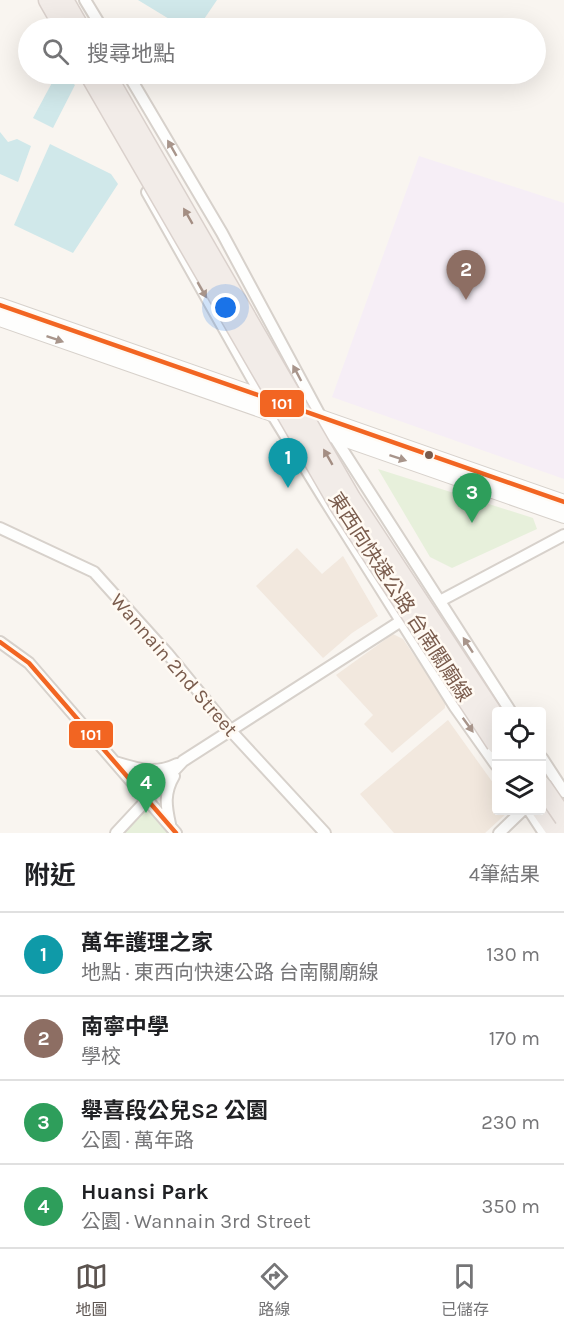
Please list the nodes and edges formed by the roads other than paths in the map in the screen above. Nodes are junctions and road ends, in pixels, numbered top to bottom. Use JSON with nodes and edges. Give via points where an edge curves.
{"nodes":[{"id":1,"x":38,"y":0,"type":"edge"},
{"id":2,"x":48,"y":0,"type":"edge"},
{"id":3,"x":64,"y":0,"type":"edge"},
{"id":4,"x":85,"y":0,"type":"edge"},
{"id":5,"x":49,"y":18,"type":"edge"},
{"id":6,"x":58,"y":18,"type":"edge"},
{"id":7,"x":74,"y":18,"type":"edge"},
{"id":8,"x":96,"y":18,"type":"edge"},
{"id":9,"x":87,"y":84,"type":"edge"},
{"id":10,"x":95,"y":84,"type":"edge"},
{"id":11,"x":112,"y":84,"type":"edge"},
{"id":12,"x":134,"y":84,"type":"edge"},
{"id":13,"x":0,"y":305,"type":"edge"},
{"id":14,"x":0,"y":319,"type":"edge"},
{"id":15,"x":262,"y":396,"type":"junction"},
{"id":16,"x":272,"y":414,"type":"junction"},
{"id":17,"x":320,"y":417,"type":"junction"},
{"id":18,"x":334,"y":436,"type":"junction"},
{"id":19,"x":564,"y":502,"type":"edge"},
{"id":20,"x":564,"y":516,"type":"edge"},
{"id":21,"x":0,"y":528,"type":"edge"},
{"id":22,"x":564,"y":535,"type":"edge"},
{"id":23,"x":440,"y":602,"type":"junction"},
{"id":24,"x":401,"y":621,"type":"junction"},
{"id":25,"x":0,"y":642,"type":"edge"},
{"id":26,"x":508,"y":707,"type":"edge"},
{"id":27,"x":492,"y":712,"type":"edge"},
{"id":28,"x":231,"y":731,"type":"junction"},
{"id":29,"x":492,"y":738,"type":"edge"},
{"id":30,"x":183,"y":760,"type":"junction"},
{"id":31,"x":493,"y":761,"type":"edge"},
{"id":32,"x":544,"y":761,"type":"edge"},
{"id":33,"x":115,"y":762,"type":"junction"},
{"id":34,"x":554,"y":779,"type":"edge"},
{"id":35,"x":564,"y":792,"type":"edge"},
{"id":36,"x":147,"y":800,"type":"junction"},
{"id":37,"x":518,"y":815,"type":"edge"},
{"id":38,"x":532,"y":815,"type":"edge"},
{"id":39,"x":544,"y":815,"type":"edge"},
{"id":40,"x":564,"y":818,"type":"edge"},
{"id":41,"x":173,"y":830,"type":"edge"},
{"id":42,"x":116,"y":833,"type":"edge"},
{"id":43,"x":325,"y":833,"type":"edge"},
{"id":44,"x":499,"y":833,"type":"edge"},
{"id":45,"x":544,"y":833,"type":"edge"},
{"id":46,"x":557,"y":833,"type":"edge"}],
"edges":[{"from":1,"to":5,"type":"street"},
{"from":2,"to":6,"type":"highway"},
{"from":3,"to":7,"type":"highway"},
{"from":4,"to":8,"type":"street"},
{"from":9,"to":15,"type":"street","one_way":true},
{"from":10,"to":29,"type":"highway","name":"東西向快速公路 台南關廟線","bridge":true,"via":[[340,507]]},
{"from":27,"to":11,"type":"highway","name":"東西向快速公路 台南關廟線","one_way":true,"bridge":true,"via":[[351,498]]},
{"from":17,"to":12,"type":"street","one_way":true,"via":[[222,233]]},
{"from":13,"to":15,"type":"street"},
{"from":14,"to":16,"type":"street","one_way":true},
{"from":15,"to":16,"type":"street"},
{"from":15,"to":17,"type":"street"},
{"from":16,"to":18,"type":"street"},
{"from":16,"to":24,"type":"street"},
{"from":17,"to":18,"type":"street"},
{"from":17,"to":19,"type":"street"},
{"from":18,"to":20,"type":"street","one_way":true},
{"from":18,"to":23,"type":"street"},
{"from":21,"to":28,"type":"street","name":"Wannain 2nd Street","via":[[94,572]]},
{"from":22,"to":23,"type":"street"},
{"from":26,"to":23,"type":"street","one_way":true},
{"from":24,"to":28,"type":"street"},
{"from":24,"to":31,"type":"street","one_way":true},
{"from":25,"to":33,"type":"street","via":[[29,663]]},
{"from":28,"to":30,"type":"street"},
{"from":28,"to":43,"type":"street","name":"Wannain 2nd Street"},
{"from":30,"to":33,"type":"street","via":[[153,771]]},
{"from":30,"to":36,"type":"street"},
{"from":30,"to":41,"type":"street","via":[[165,798]]},
{"from":32,"to":34,"type":"street"},
{"from":33,"to":36,"type":"street"},
{"from":34,"to":35,"type":"street"},
{"from":34,"to":40,"type":"highway","bridge":true},
{"from":36,"to":41,"type":"street"},
{"from":36,"to":42,"type":"street"},
{"from":37,"to":44,"type":"street"},
{"from":38,"to":45,"type":"street"},
{"from":39,"to":46,"type":"highway"}]}
